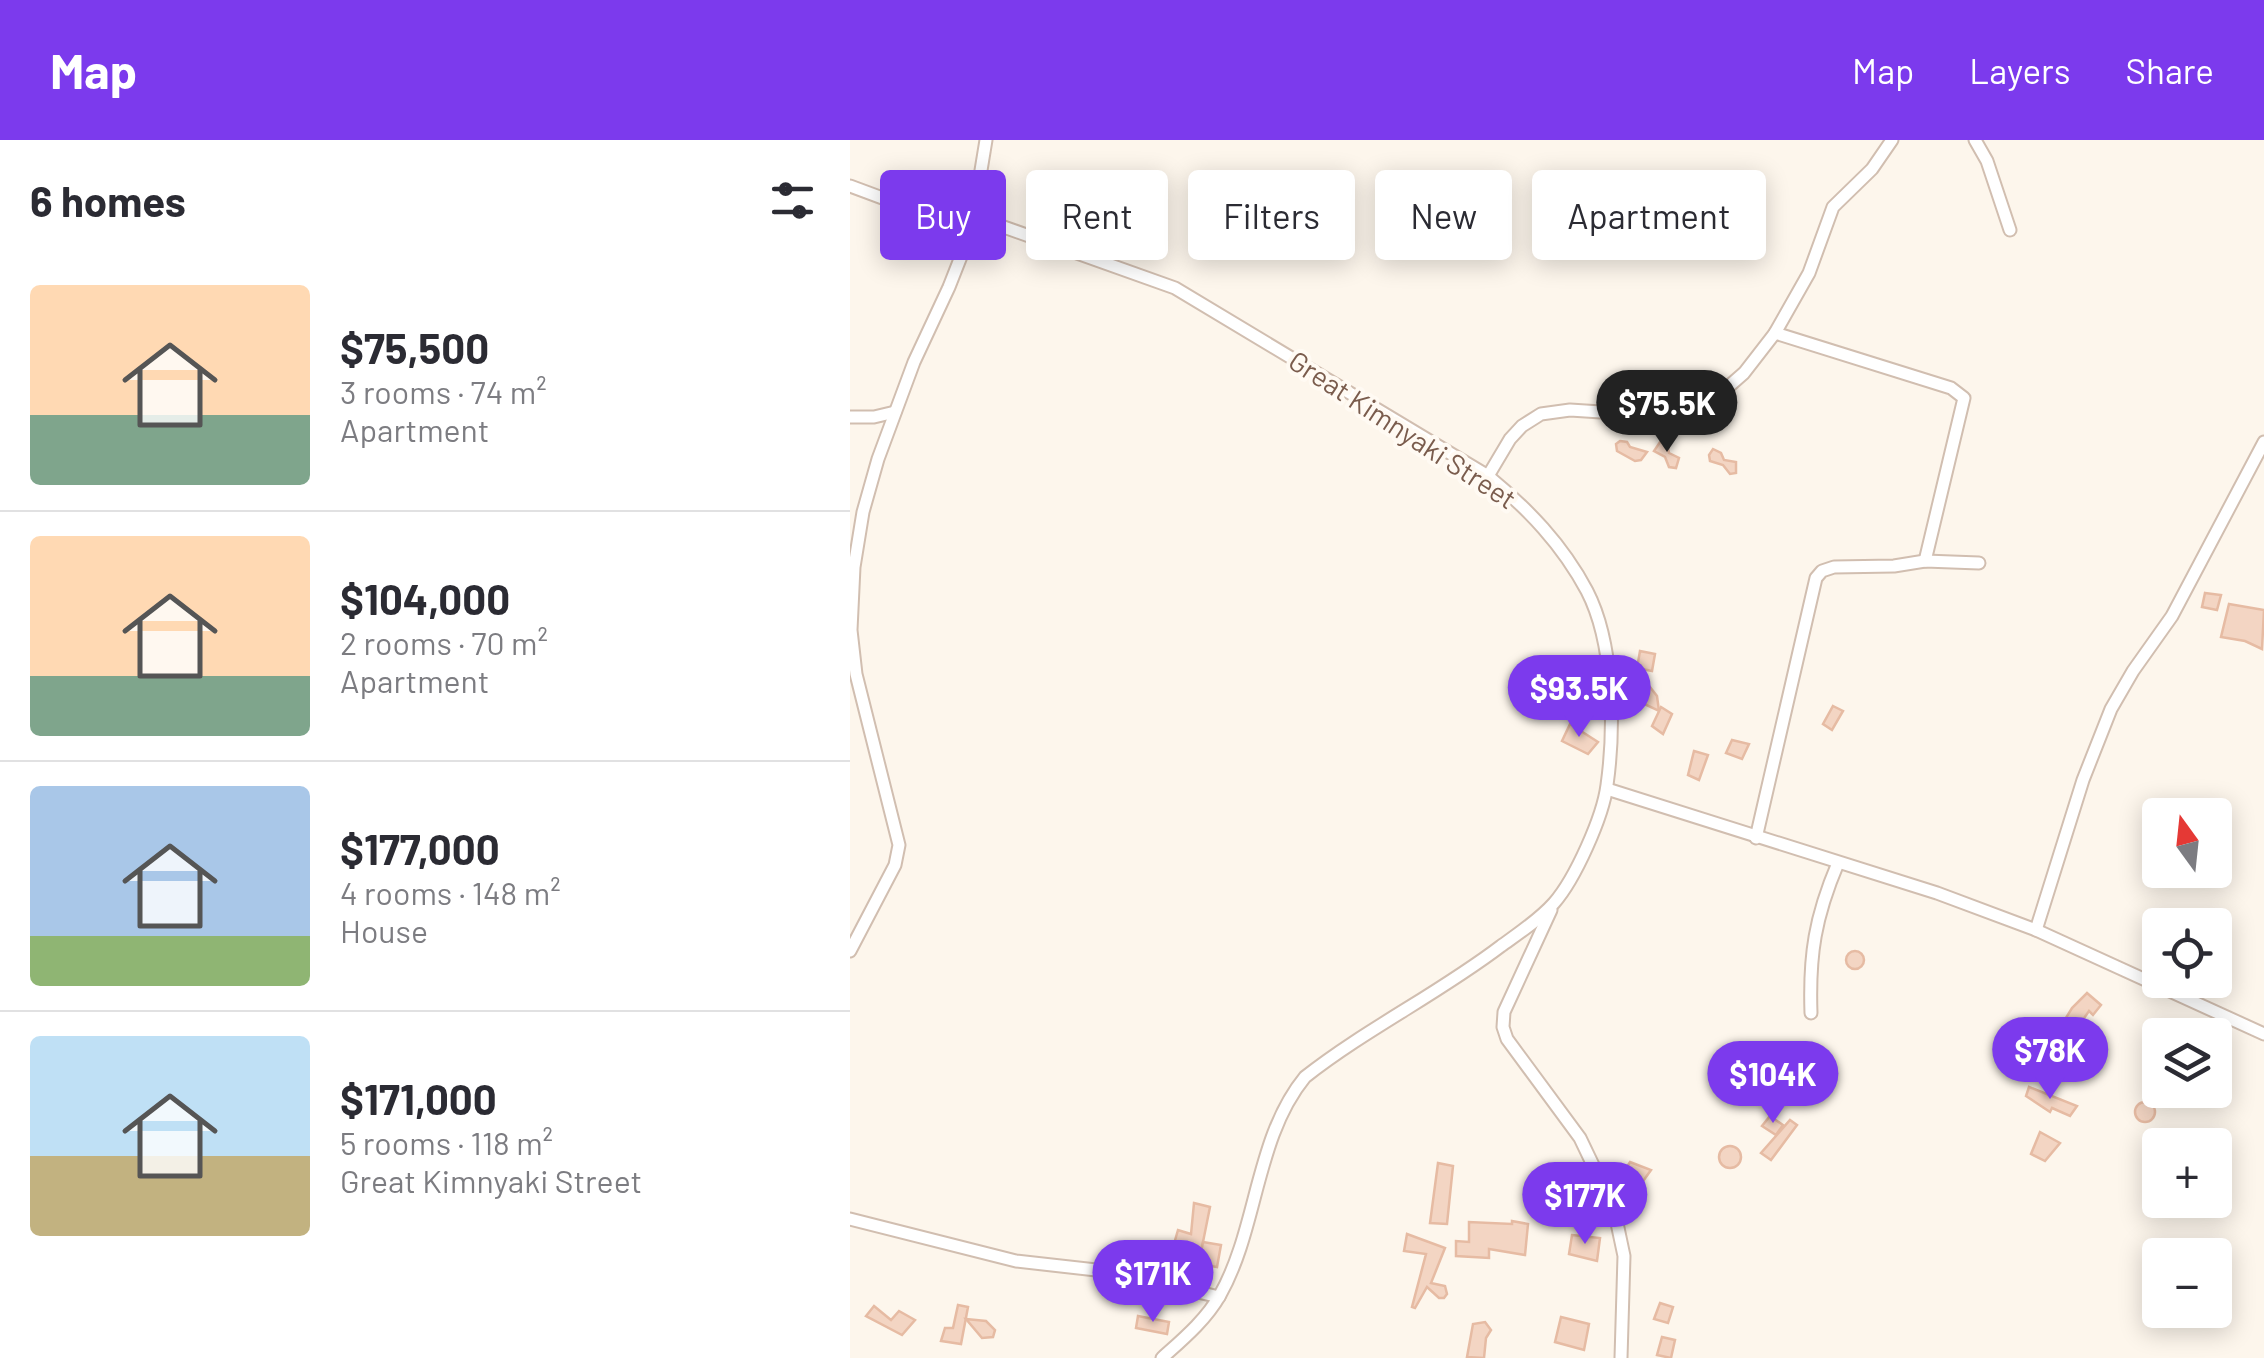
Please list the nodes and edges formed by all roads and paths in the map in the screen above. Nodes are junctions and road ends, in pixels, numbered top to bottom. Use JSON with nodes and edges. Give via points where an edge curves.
{"nodes":[{"id":1,"x":986,"y":140,"type":"edge"},
{"id":2,"x":1975,"y":140,"type":"edge"},
{"id":3,"x":1894,"y":141,"type":"edge"},
{"id":4,"x":981,"y":170,"type":"edge"},
{"id":5,"x":850,"y":186,"type":"edge"},
{"id":6,"x":880,"y":197,"type":"edge"},
{"id":7,"x":1006,"y":228,"type":"edge"},
{"id":8,"x":2010,"y":230,"type":"dead end"},
{"id":9,"x":958,"y":260,"type":"edge"},
{"id":10,"x":1775,"y":332,"type":"junction"},
{"id":11,"x":895,"y":412,"type":"junction"},
{"id":12,"x":850,"y":417,"type":"edge"},
{"id":13,"x":2264,"y":442,"type":"edge"},
{"id":14,"x":1488,"y":476,"type":"junction"},
{"id":15,"x":1925,"y":562,"type":"junction"},
{"id":16,"x":1979,"y":563,"type":"dead end"},
{"id":17,"x":1607,"y":790,"type":"junction"},
{"id":18,"x":1756,"y":838,"type":"junction"},
{"id":19,"x":1838,"y":863,"type":"junction"},
{"id":20,"x":1555,"y":902,"type":"junction"},
{"id":21,"x":2036,"y":930,"type":"junction"},
{"id":22,"x":850,"y":951,"type":"edge"},
{"id":23,"x":1811,"y":1013,"type":"dead end"},
{"id":24,"x":2264,"y":1034,"type":"edge"},
{"id":25,"x":850,"y":1219,"type":"edge"},
{"id":26,"x":1219,"y":1297,"type":"junction"},
{"id":27,"x":1162,"y":1358,"type":"edge"},
{"id":28,"x":1620,"y":1358,"type":"edge"}],
"edges":[{"from":1,"to":4,"type":"street"},
{"from":2,"to":8,"type":"street"},
{"from":3,"to":10,"type":"street","via":[[1833,207],[1809,273]]},
{"from":5,"to":6,"type":"street"},
{"from":7,"to":14,"type":"street","name":"Great Kimnyaki Street","via":[[1175,288]]},
{"from":9,"to":11,"type":"street"},
{"from":10,"to":14,"type":"street","via":[[1744,373],[1696,407],[1662,416],[1541,414],[1510,439]]},
{"from":10,"to":15,"type":"street","via":[[1951,388],[1964,398]]},
{"from":11,"to":12,"type":"street"},
{"from":11,"to":22,"type":"street","via":[[863,512],[851,630],[900,845]]},
{"from":13,"to":21,"type":"street","via":[[2172,616],[2111,709]]},
{"from":14,"to":17,"type":"street","name":"Great Kimnyaki Street","via":[[1532,513],[1588,594],[1612,711]]},
{"from":15,"to":16,"type":"street"},
{"from":15,"to":18,"type":"street","via":[[1834,567],[1816,578]]},
{"from":17,"to":18,"type":"street"},
{"from":17,"to":20,"type":"street","name":"Great Kimnyaki Street"},
{"from":18,"to":19,"type":"street"},
{"from":19,"to":21,"type":"street"},
{"from":19,"to":23,"type":"street","via":[[1813,939]]},
{"from":20,"to":26,"type":"street","name":"Great Kimnyaki Street","via":[[1469,971],[1292,1092]]},
{"from":20,"to":28,"type":"street","via":[[1503,1027],[1580,1138],[1614,1209],[1624,1256]]},
{"from":21,"to":24,"type":"street"},
{"from":25,"to":26,"type":"street","via":[[1016,1261],[1114,1272]]},
{"from":26,"to":27,"type":"street","name":"Great Kimnyaki Street"}]}
